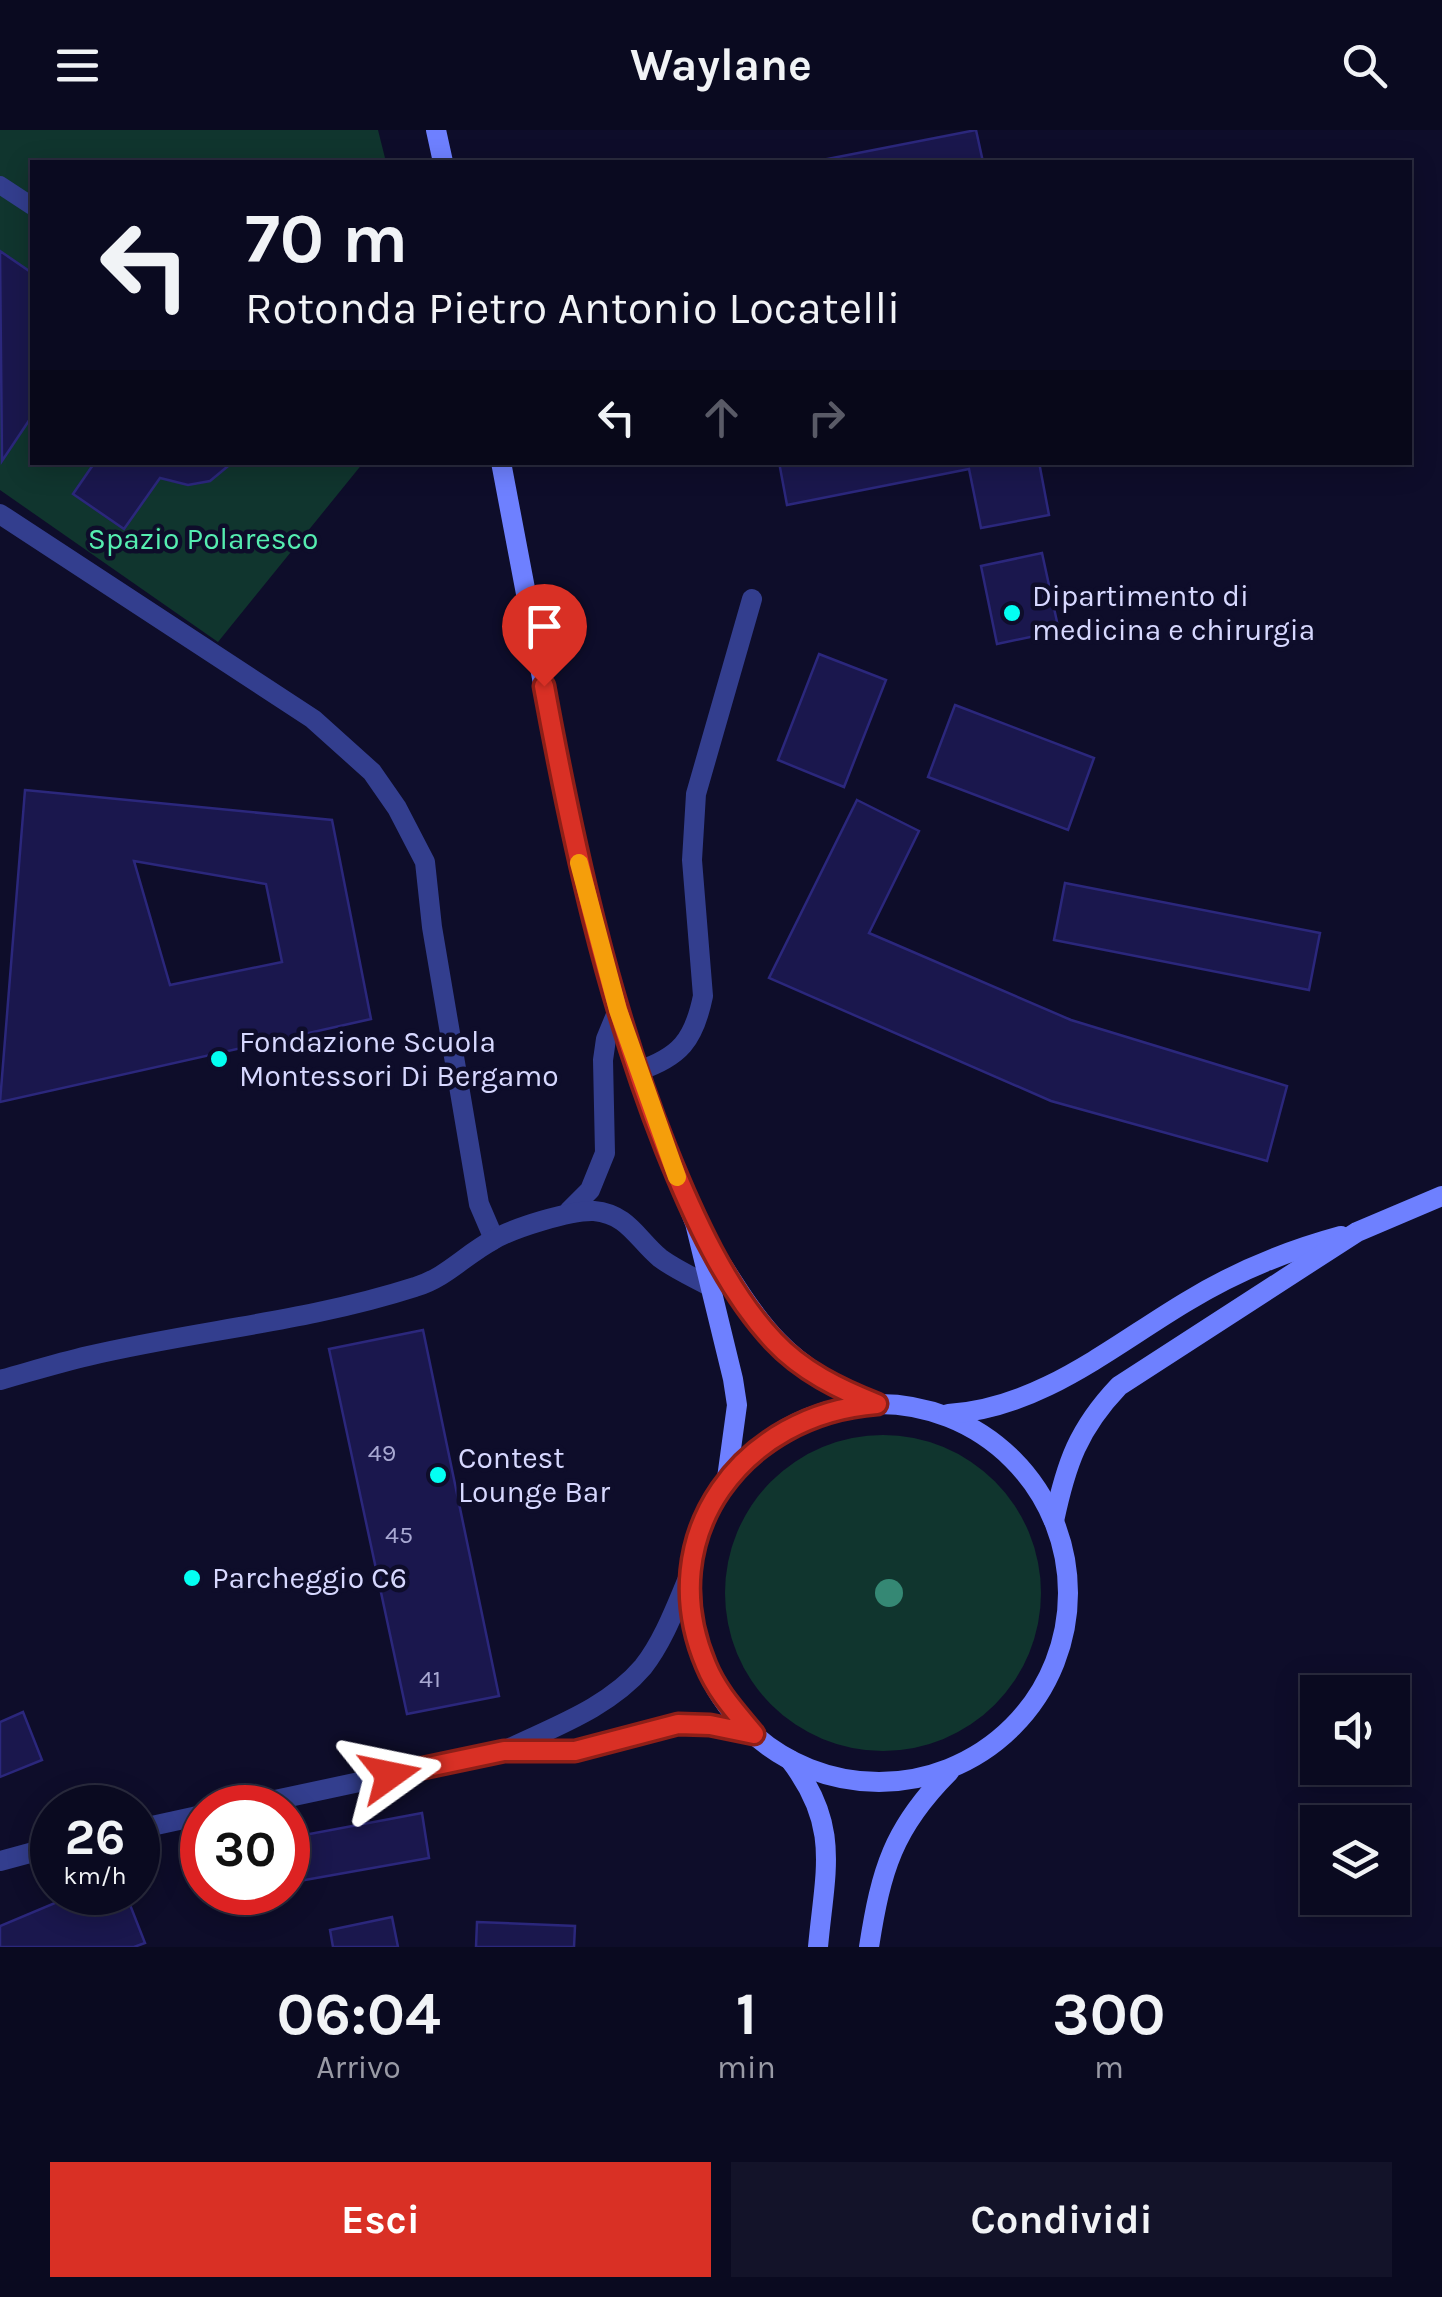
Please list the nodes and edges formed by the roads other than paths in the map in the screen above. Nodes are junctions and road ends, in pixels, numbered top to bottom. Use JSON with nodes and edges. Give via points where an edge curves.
{"nodes":[{"id":1,"x":436,"y":130,"type":"edge"},
{"id":2,"x":443,"y":160,"type":"edge"},
{"id":3,"x":0,"y":185,"type":"edge"},
{"id":4,"x":30,"y":205,"type":"edge"},
{"id":5,"x":501,"y":465,"type":"edge"},
{"id":6,"x":0,"y":514,"type":"edge"},
{"id":7,"x":752,"y":599,"type":"dead end"},
{"id":8,"x":618,"y":1010,"type":"junction"},
{"id":9,"x":638,"y":1071,"type":"junction"},
{"id":10,"x":1442,"y":1196,"type":"edge"},
{"id":11,"x":569,"y":1211,"type":"junction"},
{"id":12,"x":695,"y":1222,"type":"junction"},
{"id":13,"x":1357,"y":1232,"type":"junction"},
{"id":14,"x":494,"y":1239,"type":"junction"},
{"id":15,"x":713,"y":1288,"type":"junction"},
{"id":16,"x":0,"y":1380,"type":"edge"},
{"id":17,"x":877,"y":1404,"type":"junction"},
{"id":18,"x":944,"y":1415,"type":"junction"},
{"id":19,"x":726,"y":1482,"type":"junction"},
{"id":20,"x":1054,"y":1521,"type":"junction"},
{"id":21,"x":692,"y":1569,"type":"junction"},
{"id":22,"x":754,"y":1734,"type":"junction"},
{"id":23,"x":504,"y":1751,"type":"junction"},
{"id":24,"x":789,"y":1758,"type":"junction"},
{"id":25,"x":954,"y":1766,"type":"junction"},
{"id":26,"x":310,"y":1793,"type":"edge"},
{"id":27,"x":30,"y":1852,"type":"edge"},
{"id":28,"x":0,"y":1860,"type":"edge"},
{"id":29,"x":818,"y":1947,"type":"edge"},
{"id":30,"x":869,"y":1947,"type":"edge"}],
"edges":[{"from":1,"to":2,"type":"main road"},
{"from":3,"to":4,"type":"lane"},
{"from":5,"to":8,"type":"main road","via":[[572,836]]},
{"from":6,"to":14,"type":"street","via":[[314,718],[372,772],[398,808],[425,862],[479,1204]]},
{"from":7,"to":9,"type":"street","via":[[696,794],[691,850],[698,1016],[680,1051]]},
{"from":8,"to":9,"type":"main road"},
{"from":8,"to":11,"type":"street","via":[[603,1060],[606,1153],[590,1190]]},
{"from":9,"to":12,"type":"main road"},
{"from":10,"to":13,"type":"main road"},
{"from":11,"to":14,"type":"street"},
{"from":11,"to":15,"type":"street","via":[[615,1216],[671,1266]]},
{"from":12,"to":15,"type":"main road"},
{"from":12,"to":17,"type":"main road","via":[[772,1339],[831,1383]]},
{"from":13,"to":18,"type":"main road","via":[[1251,1266],[1040,1391]]},
{"from":13,"to":20,"type":"main road","via":[[1118,1386],[1074,1445]]},
{"from":14,"to":16,"type":"street","via":[[420,1286],[304,1318],[90,1356]]},
{"from":15,"to":19,"type":"main road","via":[[737,1405]]},
{"from":17,"to":18,"type":"main road"},
{"from":17,"to":19,"type":"main road","via":[[829,1410],[787,1428],[751,1453]]},
{"from":18,"to":20,"type":"main road","via":[[1001,1448]]},
{"from":19,"to":21,"type":"main road","via":[[704,1522]]},
{"from":20,"to":25,"type":"main road","via":[[1068,1598],[1060,1648],[1038,1696],[1010,1730]]},
{"from":21,"to":22,"type":"main road","via":[[692,1613],[706,1666]]},
{"from":21,"to":23,"type":"street","via":[[642,1667],[609,1698]]},
{"from":22,"to":23,"type":"street","via":[[678,1724],[575,1751]]},
{"from":22,"to":24,"type":"main road"},
{"from":23,"to":26,"type":"street"},
{"from":24,"to":25,"type":"main road","via":[[829,1775],[870,1781],[908,1780]]},
{"from":24,"to":29,"type":"main road","via":[[814,1796],[828,1842]]},
{"from":25,"to":30,"type":"main road","via":[[913,1810],[895,1841]]},
{"from":27,"to":28,"type":"street"}]}
